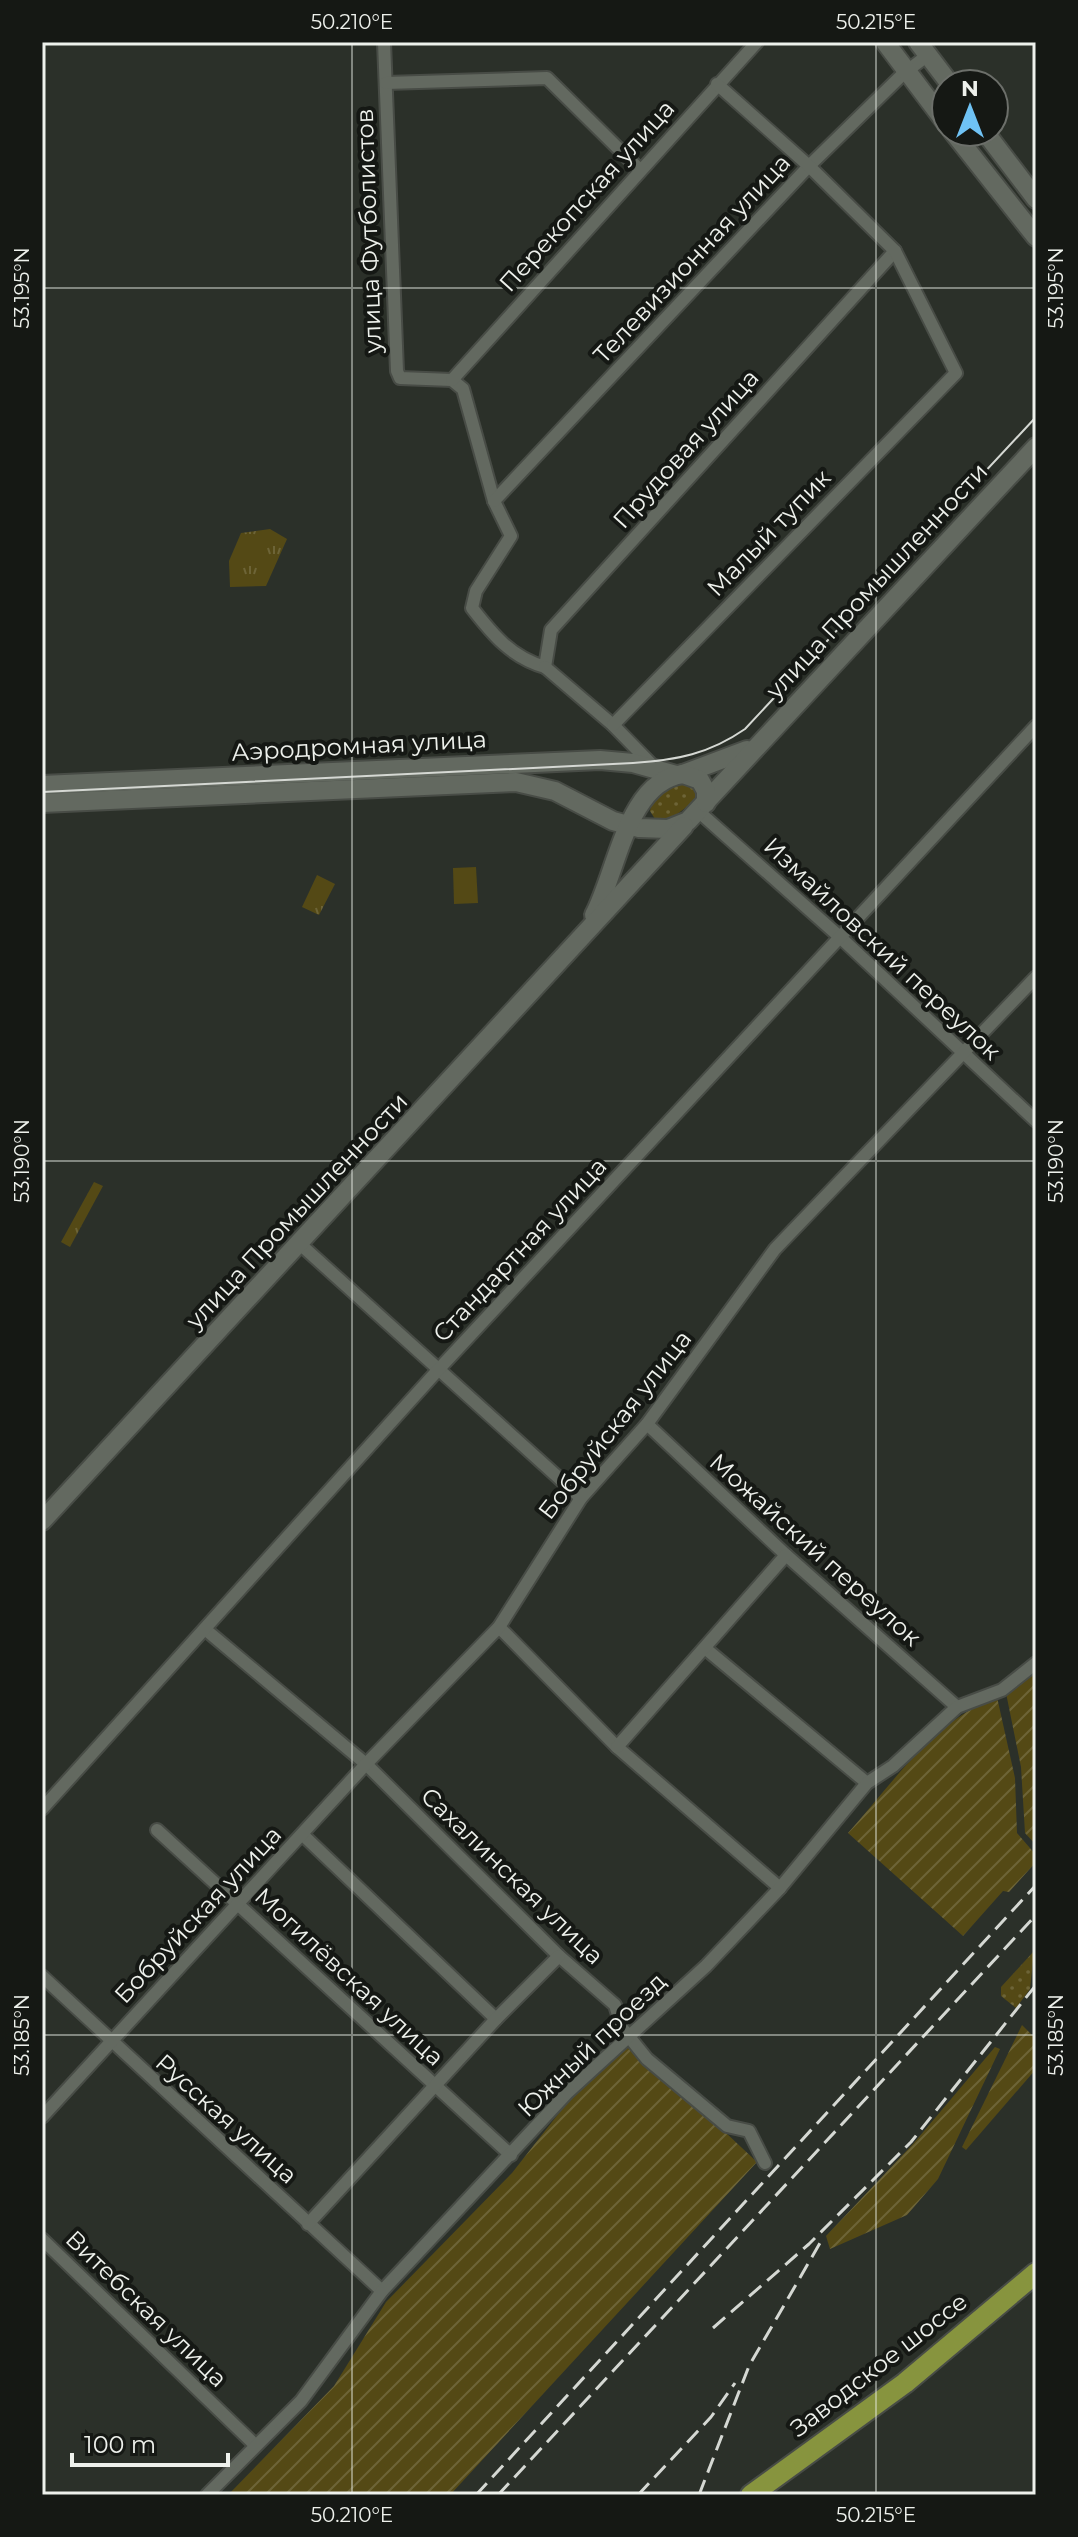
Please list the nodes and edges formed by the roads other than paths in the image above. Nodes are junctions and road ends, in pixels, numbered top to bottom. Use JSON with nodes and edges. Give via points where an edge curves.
{"nodes":[{"id":1,"x":384,"y":42,"type":"edge"},
{"id":2,"x":757,"y":42,"type":"edge"},
{"id":3,"x":885,"y":42,"type":"edge"},
{"id":4,"x":923,"y":48,"type":"edge"},
{"id":5,"x":938,"y":68,"type":"edge"},
{"id":6,"x":906,"y":72,"type":"junction"},
{"id":7,"x":386,"y":83,"type":"junction"},
{"id":8,"x":717,"y":84,"type":"junction"},
{"id":9,"x":930,"y":103,"type":"edge"},
{"id":10,"x":973,"y":148,"type":"edge"},
{"id":11,"x":997,"y":148,"type":"edge"},
{"id":12,"x":809,"y":166,"type":"junction"},
{"id":13,"x":640,"y":170,"type":"junction"},
{"id":14,"x":1036,"y":199,"type":"edge"},
{"id":15,"x":1036,"y":237,"type":"edge"},
{"id":16,"x":895,"y":251,"type":"junction"},
{"id":17,"x":452,"y":380,"type":"junction"},
{"id":18,"x":1036,"y":447,"type":"edge"},
{"id":19,"x":494,"y":501,"type":"junction"},
{"id":20,"x":545,"y":667,"type":"junction"},
{"id":21,"x":613,"y":725,"type":"junction"},
{"id":22,"x":1036,"y":726,"type":"edge"},
{"id":23,"x":753,"y":747,"type":"junction"},
{"id":24,"x":654,"y":767,"type":"junction"},
{"id":25,"x":680,"y":774,"type":"junction"},
{"id":26,"x":42,"y":785,"type":"edge"},
{"id":27,"x":646,"y":796,"type":"junction"},
{"id":28,"x":42,"y":803,"type":"edge"},
{"id":29,"x":691,"y":815,"type":"junction"},
{"id":30,"x":627,"y":825,"type":"junction"},
{"id":31,"x":585,"y":933,"type":"junction"},
{"id":32,"x":841,"y":938,"type":"junction"},
{"id":33,"x":1036,"y":977,"type":"edge"},
{"id":34,"x":963,"y":1053,"type":"junction"},
{"id":35,"x":1036,"y":1121,"type":"edge"},
{"id":36,"x":300,"y":1244,"type":"junction"},
{"id":37,"x":438,"y":1370,"type":"junction"},
{"id":38,"x":647,"y":1424,"type":"junction"},
{"id":39,"x":581,"y":1498,"type":"junction"},
{"id":40,"x":42,"y":1521,"type":"edge"},
{"id":41,"x":786,"y":1555,"type":"junction"},
{"id":42,"x":499,"y":1627,"type":"junction"},
{"id":43,"x":206,"y":1630,"type":"junction"},
{"id":44,"x":706,"y":1649,"type":"junction"},
{"id":45,"x":1036,"y":1663,"type":"edge"},
{"id":46,"x":957,"y":1707,"type":"junction"},
{"id":47,"x":617,"y":1747,"type":"junction"},
{"id":48,"x":366,"y":1764,"type":"junction"},
{"id":49,"x":867,"y":1783,"type":"junction"},
{"id":50,"x":42,"y":1809,"type":"edge"},
{"id":51,"x":157,"y":1830,"type":"dead end"},
{"id":52,"x":303,"y":1835,"type":"junction"},
{"id":53,"x":780,"y":1888,"type":"junction"},
{"id":54,"x":238,"y":1904,"type":"junction"},
{"id":55,"x":559,"y":1956,"type":"junction"},
{"id":56,"x":42,"y":1976,"type":"edge"},
{"id":57,"x":496,"y":2019,"type":"junction"},
{"id":58,"x":630,"y":2039,"type":"junction"},
{"id":59,"x":109,"y":2042,"type":"junction"},
{"id":60,"x":436,"y":2088,"type":"junction"},
{"id":61,"x":42,"y":2117,"type":"edge"},
{"id":62,"x":511,"y":2155,"type":"junction"},
{"id":63,"x":765,"y":2163,"type":"dead end"},
{"id":64,"x":308,"y":2224,"type":"junction"},
{"id":65,"x":42,"y":2239,"type":"edge"},
{"id":66,"x":1036,"y":2273,"type":"edge"},
{"id":67,"x":382,"y":2291,"type":"junction"},
{"id":68,"x":254,"y":2444,"type":"junction"},
{"id":69,"x":207,"y":2495,"type":"edge"},
{"id":70,"x":751,"y":2495,"type":"edge"}],
"edges":[{"from":1,"to":7,"type":"street","name":"улица Футболистов"},
{"from":2,"to":8,"type":"street","name":"Перекопская улица"},
{"from":3,"to":6,"type":"main road"},
{"from":4,"to":5,"type":"main road"},
{"from":4,"to":6,"type":"street","name":"Телевизионная улица"},
{"from":6,"to":9,"type":"main road"},
{"from":6,"to":12,"type":"street","name":"Телевизионная улица"},
{"from":7,"to":13,"type":"street","via":[[547,78]]},
{"from":7,"to":17,"type":"street","name":"улица Футболистов","via":[[397,371],[400,378]]},
{"from":8,"to":12,"type":"street"},
{"from":8,"to":13,"type":"street","name":"Перекопская улица"},
{"from":10,"to":15,"type":"main road"},
{"from":11,"to":14,"type":"main road"},
{"from":12,"to":16,"type":"street"},
{"from":12,"to":19,"type":"street","name":"Телевизионная улица"},
{"from":13,"to":17,"type":"street","name":"Перекопская улица"},
{"from":16,"to":20,"type":"street","name":"Прудовая улица","via":[[551,630]]},
{"from":16,"to":21,"type":"street","name":"Малый тупик","via":[[956,373]]},
{"from":17,"to":19,"type":"street","via":[[463,389]]},
{"from":18,"to":23,"type":"main road","name":"улица Промышленности"},
{"from":19,"to":20,"type":"street","via":[[511,536],[476,591],[472,608],[522,660]]},
{"from":20,"to":21,"type":"street"},
{"from":21,"to":24,"type":"street"},
{"from":22,"to":32,"type":"street","name":"Стандартная улица"},
{"from":23,"to":25,"type":"main road","name":"улица Промышленности"},
{"from":23,"to":29,"type":"main road","name":"улица Промышленности"},
{"from":24,"to":25,"type":"main road","name":"Аэродромная улица"},
{"from":24,"to":26,"type":"main road","name":"Аэродромная улица","via":[[600,760]]},
{"from":25,"to":27,"type":"main road","name":"улица Промышленности"},
{"from":25,"to":29,"type":"main road","via":[[700,780],[706,791]]},
{"from":27,"to":29,"type":"main road","via":[[643,812],[655,828]]},
{"from":27,"to":30,"type":"main road","name":"улица Промышленности"},
{"from":28,"to":30,"type":"main road","name":"Аэродромная улица","via":[[516,782],[555,791]]},
{"from":29,"to":30,"type":"main road","via":[[651,830]]},
{"from":29,"to":31,"type":"main road","name":"улица Промышленности"},
{"from":29,"to":32,"type":"street","name":"Измайловский переулок"},
{"from":30,"to":31,"type":"main road","name":"улица Промышленности","via":[[613,874]]},
{"from":31,"to":36,"type":"main road","name":"улица Промышленности"},
{"from":32,"to":34,"type":"street","name":"Измайловский переулок"},
{"from":32,"to":37,"type":"street","name":"Стандартная улица"},
{"from":33,"to":34,"type":"street","name":"Бобруйская улица"},
{"from":34,"to":35,"type":"street","name":"Измайловский переулок"},
{"from":34,"to":38,"type":"street","name":"Бобруйская улица","via":[[775,1249]]},
{"from":36,"to":37,"type":"street"},
{"from":36,"to":40,"type":"main road","name":"улица Промышленности"},
{"from":37,"to":39,"type":"street"},
{"from":37,"to":43,"type":"street","name":"Стандартная улица"},
{"from":38,"to":39,"type":"street","name":"Бобруйская улица"},
{"from":38,"to":41,"type":"street","name":"Можайский переулок"},
{"from":39,"to":42,"type":"street","name":"Бобруйская улица"},
{"from":41,"to":44,"type":"street"},
{"from":41,"to":46,"type":"street","name":"Можайский переулок"},
{"from":42,"to":47,"type":"street"},
{"from":42,"to":48,"type":"street","name":"Бобруйская улица"},
{"from":43,"to":48,"type":"street","name":"Сахалинская улица"},
{"from":43,"to":50,"type":"street","name":"Стандартная улица"},
{"from":44,"to":47,"type":"street"},
{"from":44,"to":49,"type":"street"},
{"from":45,"to":46,"type":"street","name":"Южный проезд","via":[[1002,1690]]},
{"from":46,"to":49,"type":"street","name":"Южный проезд"},
{"from":47,"to":53,"type":"street"},
{"from":48,"to":52,"type":"street","name":"Бобруйская улица"},
{"from":48,"to":55,"type":"street","name":"Сахалинская улица"},
{"from":49,"to":53,"type":"street","name":"Южный проезд"},
{"from":51,"to":54,"type":"street","name":"Могилёвская улица"},
{"from":52,"to":54,"type":"street","name":"Бобруйская улица"},
{"from":52,"to":57,"type":"street"},
{"from":53,"to":58,"type":"street","name":"Южный проезд"},
{"from":54,"to":59,"type":"street","name":"Бобруйская улица"},
{"from":54,"to":60,"type":"street","name":"Могилёвская улица"},
{"from":55,"to":57,"type":"street"},
{"from":55,"to":58,"type":"street","name":"Сахалинская улица","via":[[615,2005]]},
{"from":56,"to":59,"type":"street","name":"Русская улица"},
{"from":57,"to":60,"type":"street"},
{"from":58,"to":62,"type":"street","name":"Южный проезд","via":[[568,2092]]},
{"from":58,"to":63,"type":"street","name":"Сахалинская улица","via":[[727,2126],[749,2131]]},
{"from":59,"to":61,"type":"street","name":"Бобруйская улица"},
{"from":59,"to":64,"type":"street","name":"Русская улица"},
{"from":60,"to":62,"type":"street","name":"Могилёвская улица"},
{"from":60,"to":64,"type":"street"},
{"from":62,"to":67,"type":"street","name":"Южный проезд"},
{"from":64,"to":67,"type":"street","name":"Русская улица"},
{"from":65,"to":68,"type":"street","name":"Витебская улица"},
{"from":66,"to":70,"type":"main road","name":"Заводское шоссе","via":[[905,2383]]},
{"from":67,"to":68,"type":"street","name":"Южный проезд","via":[[301,2401]]},
{"from":68,"to":69,"type":"street","name":"Южный проезд"}]}
